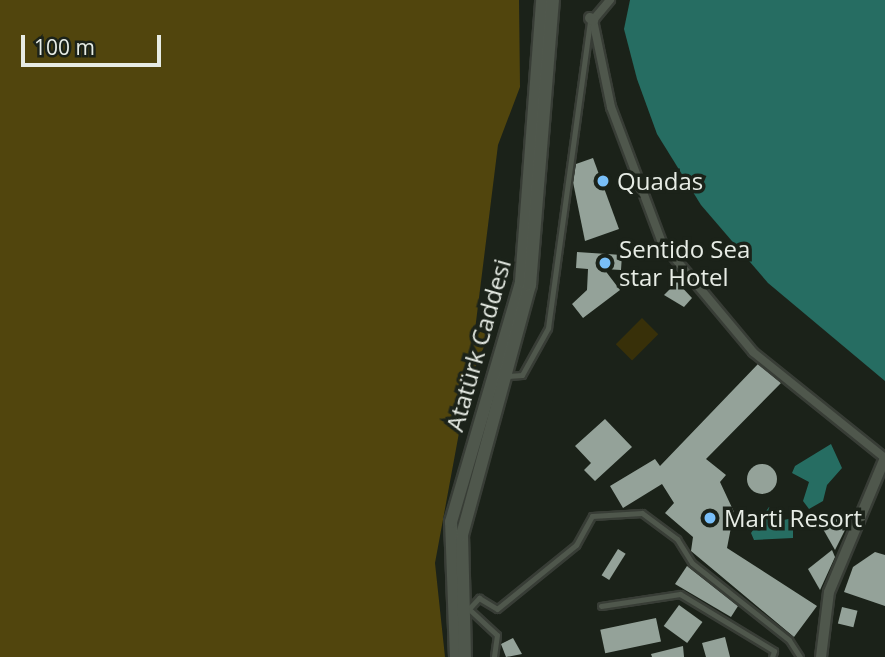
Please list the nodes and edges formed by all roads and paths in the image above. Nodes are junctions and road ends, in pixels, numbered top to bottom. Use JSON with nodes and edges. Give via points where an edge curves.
{"nodes":[{"id":1,"x":542,"y":0,"type":"edge"},
{"id":2,"x":553,"y":0,"type":"edge"},
{"id":3,"x":610,"y":0,"type":"edge"},
{"id":4,"x":592,"y":19,"type":"junction"},
{"id":5,"x":508,"y":376,"type":"junction"},
{"id":6,"x":885,"y":458,"type":"edge"},
{"id":7,"x":601,"y":606,"type":"dead end"},
{"id":8,"x":465,"y":613,"type":"junction"},
{"id":9,"x":456,"y":657,"type":"edge"},
{"id":10,"x":465,"y":657,"type":"edge"},
{"id":11,"x":494,"y":657,"type":"edge"},
{"id":12,"x":772,"y":657,"type":"edge"},
{"id":13,"x":800,"y":657,"type":"edge"},
{"id":14,"x":821,"y":657,"type":"edge"}],
"edges":[{"from":1,"to":9,"type":"street","name":"Atatürk Caddesi","via":[[521,282],[451,522]]},
{"from":2,"to":5,"type":"street","name":"Atatürk Caddesi","via":[[535,244]]},
{"from":3,"to":4,"type":"street"},
{"from":4,"to":5,"type":"lane","via":[[548,328],[522,374]]},
{"from":4,"to":6,"type":"street","via":[[611,107],[662,243],[753,352]]},
{"from":5,"to":8,"type":"street","name":"Atatürk Caddesi","via":[[462,535]]},
{"from":6,"to":14,"type":"street","via":[[829,592]]},
{"from":7,"to":12,"type":"lane","via":[[680,594],[774,651]]},
{"from":8,"to":10,"type":"street","name":"Atatürk Caddesi"},
{"from":8,"to":11,"type":"lane","via":[[497,635]]},
{"from":8,"to":13,"type":"lane","via":[[479,598],[497,609],[576,545],[592,516],[642,513],[677,539],[692,563],[789,640]]}]}
